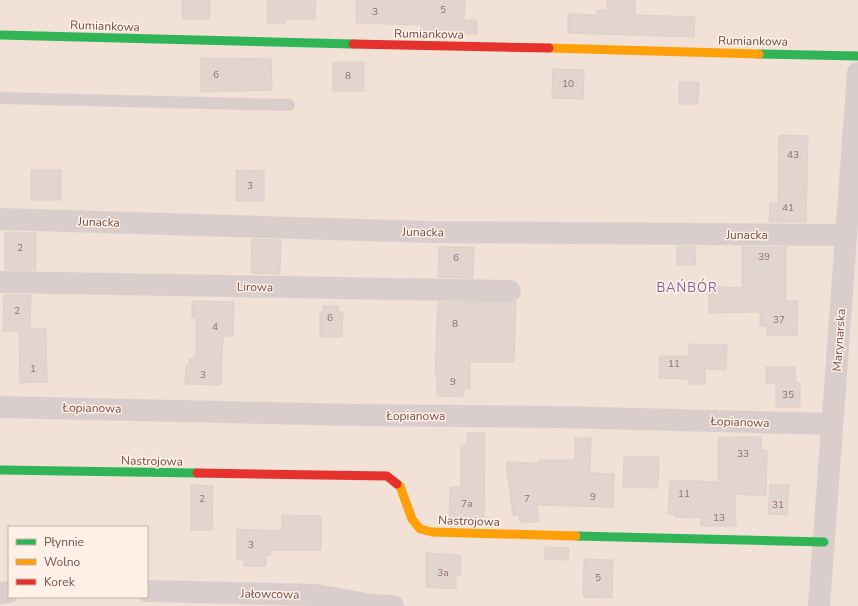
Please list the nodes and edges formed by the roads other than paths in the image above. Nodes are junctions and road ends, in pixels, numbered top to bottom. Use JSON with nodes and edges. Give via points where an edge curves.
{"nodes":[{"id":1,"x":0,"y":35,"type":"edge"},
{"id":2,"x":858,"y":56,"type":"edge"},
{"id":3,"x":858,"y":73,"type":"edge"},
{"id":4,"x":0,"y":98,"type":"edge"},
{"id":5,"x":289,"y":105,"type":"dead end"},
{"id":6,"x":0,"y":219,"type":"edge"},
{"id":7,"x":846,"y":235,"type":"junction"},
{"id":8,"x":0,"y":282,"type":"edge"},
{"id":9,"x":510,"y":291,"type":"dead end"},
{"id":10,"x":0,"y":407,"type":"edge"},
{"id":11,"x":832,"y":424,"type":"junction"},
{"id":12,"x":0,"y":470,"type":"edge"},
{"id":13,"x":824,"y":542,"type":"junction"},
{"id":14,"x":148,"y":591,"type":"edge"},
{"id":15,"x":393,"y":606,"type":"edge"},
{"id":16,"x":819,"y":606,"type":"edge"}],
"edges":[{"from":1,"to":2,"type":"street","name":"Rumiankowa"},
{"from":3,"to":7,"type":"street","name":"Marynarska"},
{"from":4,"to":5,"type":"lane"},
{"from":6,"to":7,"type":"street","name":"Junacka","via":[[429,232]]},
{"from":7,"to":11,"type":"street","name":"Marynarska"},
{"from":8,"to":9,"type":"street","name":"Lirowa"},
{"from":10,"to":11,"type":"street","name":"Łopianowa"},
{"from":11,"to":13,"type":"street","name":"Marynarska"},
{"from":12,"to":13,"type":"street","name":"Nastrojowa","via":[[387,476],[400,486],[412,519],[420,529],[432,532]]},
{"from":13,"to":16,"type":"street","name":"Marynarska"},
{"from":14,"to":15,"type":"street","name":"Jałowcowa","via":[[316,595],[371,605]]}]}
